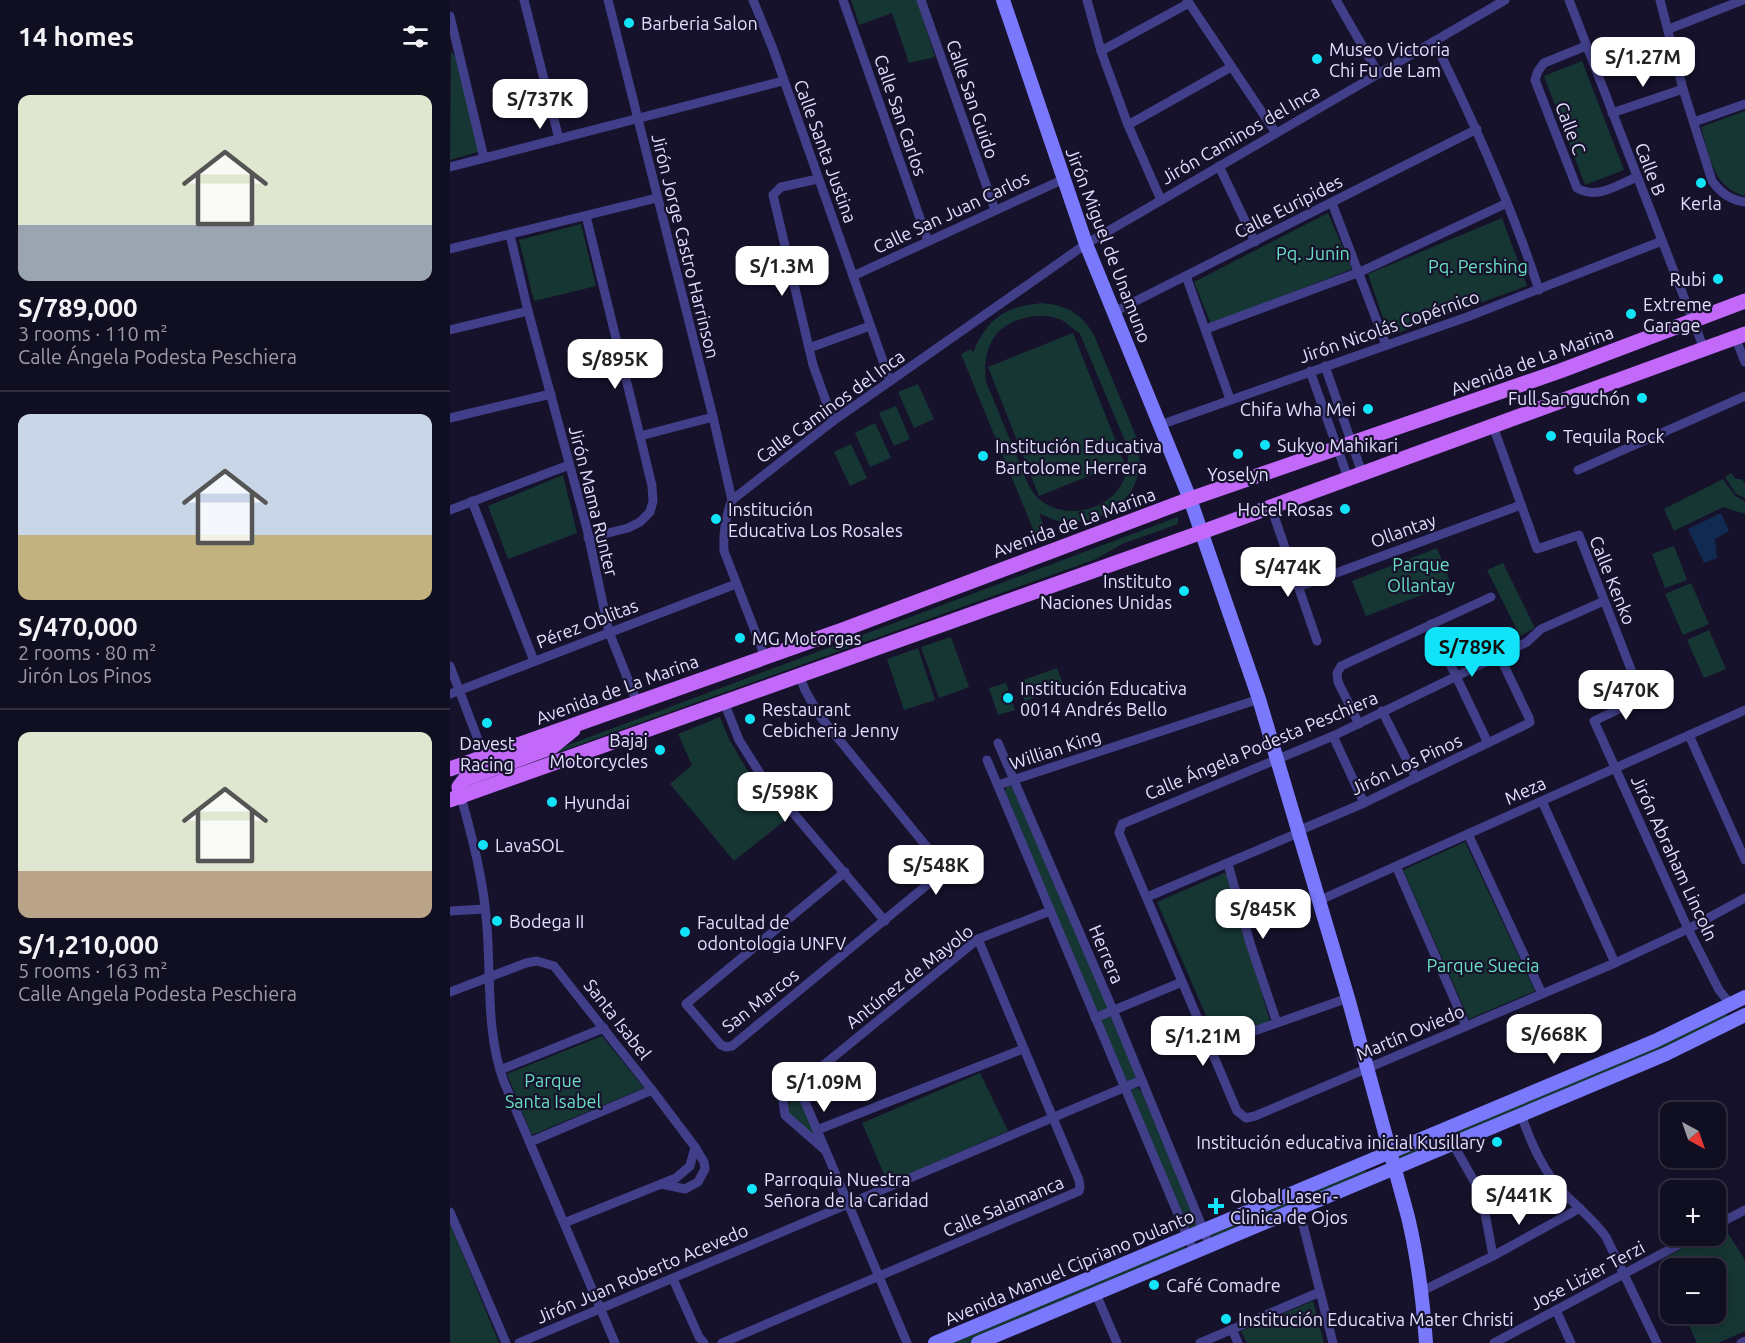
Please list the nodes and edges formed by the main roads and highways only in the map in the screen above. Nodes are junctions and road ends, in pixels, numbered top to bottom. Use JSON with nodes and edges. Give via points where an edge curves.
{"nodes":[{"id":1,"x":1003,"y":0,"type":"edge"},
{"id":2,"x":1745,"y":301,"type":"edge"},
{"id":3,"x":1740,"y":335,"type":"edge"},
{"id":4,"x":1190,"y":499,"type":"junction"},
{"id":5,"x":1202,"y":532,"type":"junction"},
{"id":6,"x":582,"y":722,"type":"junction"},
{"id":7,"x":450,"y":769,"type":"edge"},
{"id":8,"x":455,"y":799,"type":"edge"},
{"id":9,"x":1745,"y":997,"type":"edge"},
{"id":10,"x":1731,"y":1005,"type":"junction"},
{"id":11,"x":1743,"y":1019,"type":"edge"},
{"id":12,"x":1390,"y":1152,"type":"junction"},
{"id":13,"x":1394,"y":1169,"type":"junction"},
{"id":14,"x":935,"y":1343,"type":"edge"},
{"id":15,"x":978,"y":1343,"type":"edge"},
{"id":16,"x":1426,"y":1343,"type":"edge"}],
"edges":[{"from":1,"to":4,"type":"main road","name":"Jirón Miguel de Unamuno","via":[[1086,244]]},
{"from":2,"to":4,"type":"main road","name":"Avenida de La Marina","via":[[1345,447]]},
{"from":3,"to":5,"type":"main road"},
{"from":4,"to":5,"type":"main road","name":"Jirón Miguel de Unamuno"},
{"from":4,"to":6,"type":"main road","name":"Avenida de La Marina"},
{"from":5,"to":8,"type":"main road"},
{"from":5,"to":12,"type":"main road","name":"Jirón Miguel de Unamuno","via":[[1259,699]]},
{"from":6,"to":7,"type":"main road","name":"Avenida de La Marina"},
{"from":6,"to":8,"type":"main road","via":[[552,747],[465,779]]},
{"from":9,"to":10,"type":"main road","name":"Avenida Manuel Cipriano Dulanto"},
{"from":10,"to":11,"type":"main road"},
{"from":10,"to":12,"type":"main road","name":"Avenida Manuel Cipriano Dulanto"},
{"from":11,"to":13,"type":"main road","name":"Avenida Manuel Cipriano Dulanto"},
{"from":12,"to":13,"type":"main road","name":"Jirón Miguel de Unamuno"},
{"from":12,"to":14,"type":"main road","name":"Avenida Manuel Cipriano Dulanto"},
{"from":13,"to":15,"type":"main road","name":"Avenida Manuel Cipriano Dulanto"},
{"from":13,"to":16,"type":"main road","name":"Jirón Miguel de Unamuno","via":[[1415,1247]]}]}
